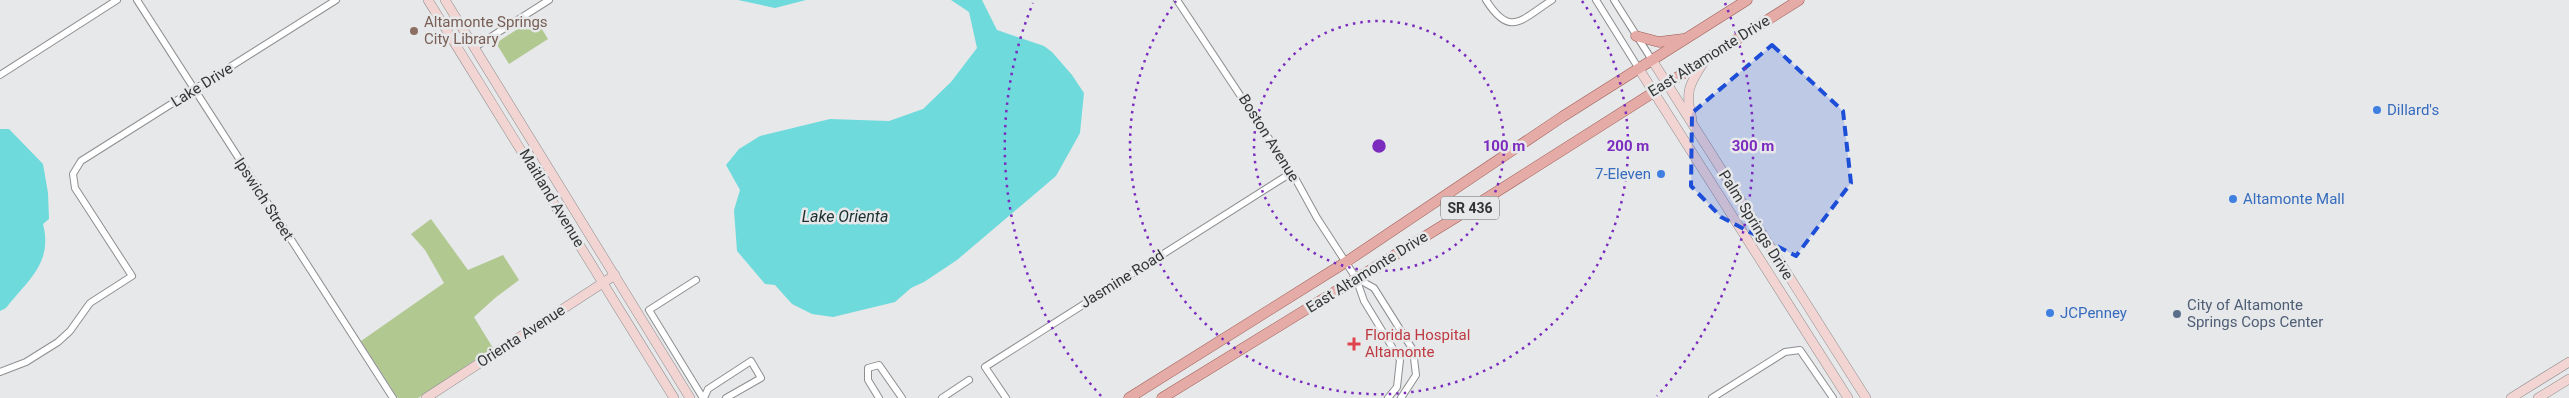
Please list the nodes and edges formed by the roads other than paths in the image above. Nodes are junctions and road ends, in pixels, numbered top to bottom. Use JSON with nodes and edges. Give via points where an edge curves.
{"nodes":[{"id":1,"x":117,"y":0,"type":"edge"},
{"id":2,"x":137,"y":0,"type":"edge"},
{"id":3,"x":336,"y":0,"type":"edge"},
{"id":4,"x":428,"y":0,"type":"edge"},
{"id":5,"x":445,"y":0,"type":"edge"},
{"id":6,"x":549,"y":0,"type":"edge"},
{"id":7,"x":1177,"y":0,"type":"edge"},
{"id":8,"x":1486,"y":0,"type":"edge"},
{"id":9,"x":1552,"y":0,"type":"edge"},
{"id":10,"x":1596,"y":0,"type":"edge"},
{"id":11,"x":1614,"y":0,"type":"edge"},
{"id":12,"x":1748,"y":0,"type":"edge"},
{"id":13,"x":1798,"y":0,"type":"edge"},
{"id":14,"x":1636,"y":36,"type":"junction"},
{"id":15,"x":1686,"y":39,"type":"junction"},
{"id":16,"x":475,"y":47,"type":"junction"},
{"id":17,"x":1706,"y":58,"type":"junction"},
{"id":18,"x":1652,"y":60,"type":"junction"},
{"id":19,"x":1639,"y":69,"type":"junction"},
{"id":20,"x":0,"y":75,"type":"edge"},
{"id":21,"x":1666,"y":83,"type":"junction"},
{"id":22,"x":500,"y":87,"type":"junction"},
{"id":23,"x":194,"y":91,"type":"junction"},
{"id":24,"x":1653,"y":91,"type":"junction"},
{"id":25,"x":488,"y":94,"type":"junction"},
{"id":26,"x":1695,"y":129,"type":"junction"},
{"id":27,"x":1291,"y":172,"type":"junction"},
{"id":28,"x":1346,"y":262,"type":"junction"},
{"id":29,"x":616,"y":275,"type":"junction"},
{"id":30,"x":1356,"y":278,"type":"junction"},
{"id":31,"x":696,"y":280,"type":"dead end"},
{"id":32,"x":603,"y":283,"type":"junction"},
{"id":33,"x":2569,"y":362,"type":"edge"},
{"id":34,"x":0,"y":372,"type":"edge"},
{"id":35,"x":2569,"y":379,"type":"edge"},
{"id":36,"x":969,"y":380,"type":"dead end"},
{"id":37,"x":1143,"y":394,"type":"edge"},
{"id":38,"x":393,"y":398,"type":"edge"},
{"id":39,"x":426,"y":398,"type":"edge"},
{"id":40,"x":674,"y":398,"type":"edge"},
{"id":41,"x":690,"y":398,"type":"edge"},
{"id":42,"x":704,"y":398,"type":"edge"},
{"id":43,"x":726,"y":398,"type":"edge"},
{"id":44,"x":879,"y":398,"type":"edge"},
{"id":45,"x":902,"y":398,"type":"edge"},
{"id":46,"x":942,"y":398,"type":"edge"},
{"id":47,"x":1006,"y":398,"type":"edge"},
{"id":48,"x":1129,"y":398,"type":"edge"},
{"id":49,"x":1162,"y":398,"type":"edge"},
{"id":50,"x":1388,"y":398,"type":"edge"},
{"id":51,"x":1401,"y":398,"type":"edge"},
{"id":52,"x":1712,"y":398,"type":"edge"},
{"id":53,"x":1833,"y":398,"type":"edge"},
{"id":54,"x":1848,"y":398,"type":"edge"},
{"id":55,"x":1866,"y":398,"type":"edge"},
{"id":56,"x":2512,"y":398,"type":"edge"},
{"id":57,"x":2538,"y":398,"type":"edge"}],
"edges":[{"from":1,"to":20,"type":"street"},
{"from":2,"to":23,"type":"street","name":"Ipswich Street"},
{"from":3,"to":23,"type":"street","name":"Lake Drive"},
{"from":4,"to":25,"type":"main road","name":"Maitland Avenue"},
{"from":5,"to":16,"type":"main road","name":"Maitland Avenue"},
{"from":6,"to":16,"type":"street"},
{"from":7,"to":27,"type":"street","name":"Boston Avenue"},
{"from":8,"to":9,"type":"street","via":[[1496,16],[1506,23],[1518,22]]},
{"from":10,"to":19,"type":"street","name":"Palm Springs Drive"},
{"from":11,"to":14,"type":"street","name":"Palm Springs Drive"},
{"from":12,"to":15,"type":"main road","number":"SR 436"},
{"from":13,"to":17,"type":"main road","name":"East Altamonte Drive","number":"SR 436"},
{"from":14,"to":15,"type":"main road","via":[[1659,42]]},
{"from":14,"to":18,"type":"street","name":"Palm Springs Drive"},
{"from":15,"to":18,"type":"main road","number":"SR 436"},
{"from":16,"to":22,"type":"main road","name":"Maitland Avenue"},
{"from":17,"to":21,"type":"main road","name":"East Altamonte Drive","number":"SR 436"},
{"from":17,"to":26,"type":"main road","via":[[1689,84],[1688,105]]},
{"from":18,"to":19,"type":"main road","number":"SR 436"},
{"from":18,"to":21,"type":"main road","name":"Palm Springs Drive"},
{"from":19,"to":24,"type":"main road","name":"Palm Springs Drive"},
{"from":19,"to":28,"type":"main road","number":"SR 436"},
{"from":21,"to":24,"type":"main road","name":"East Altamonte Drive","number":"SR 436"},
{"from":21,"to":26,"type":"main road","name":"Palm Springs Drive"},
{"from":22,"to":25,"type":"street"},
{"from":22,"to":29,"type":"main road","name":"Maitland Avenue"},
{"from":23,"to":34,"type":"street","name":"Lake Drive","via":[[81,162],[72,174],[75,188],[132,276],[90,303],[58,342],[26,362]]},
{"from":23,"to":38,"type":"street","name":"Ipswich Street"},
{"from":24,"to":30,"type":"main road","name":"East Altamonte Drive","number":"SR 436"},
{"from":24,"to":54,"type":"main road","name":"Palm Springs Drive"},
{"from":25,"to":32,"type":"main road","name":"Maitland Avenue"},
{"from":26,"to":55,"type":"main road","name":"Palm Springs Drive"},
{"from":27,"to":28,"type":"street","name":"Boston Avenue"},
{"from":27,"to":47,"type":"street","name":"Jasmine Road","via":[[985,367]]},
{"from":28,"to":30,"type":"street","name":"Boston Avenue"},
{"from":28,"to":37,"type":"main road","number":"SR 436"},
{"from":29,"to":32,"type":"main road","name":"Orienta Avenue"},
{"from":29,"to":41,"type":"main road","name":"Maitland Avenue"},
{"from":30,"to":49,"type":"main road","name":"East Altamonte Drive","number":"SR 436"},
{"from":30,"to":50,"type":"street","name":"Boston Avenue","via":[[1364,301],[1400,360],[1397,387]]},
{"from":30,"to":51,"type":"street","name":"Boston Avenue","via":[[1374,288],[1412,350],[1416,375]]},
{"from":31,"to":42,"type":"street","via":[[649,310]]},
{"from":32,"to":39,"type":"main road","name":"Orienta Avenue"},
{"from":32,"to":40,"type":"main road","name":"Maitland Avenue"},
{"from":33,"to":56,"type":"main road"},
{"from":35,"to":57,"type":"main road"},
{"from":36,"to":46,"type":"street"},
{"from":37,"to":48,"type":"main road","number":"SR 436"},
{"from":42,"to":43,"type":"street","via":[[708,388],[751,361],[762,378]]},
{"from":44,"to":45,"type":"street","via":[[867,375],[868,368],[879,364]]},
{"from":52,"to":53,"type":"street","via":[[1785,352],[1800,350]]}]}
